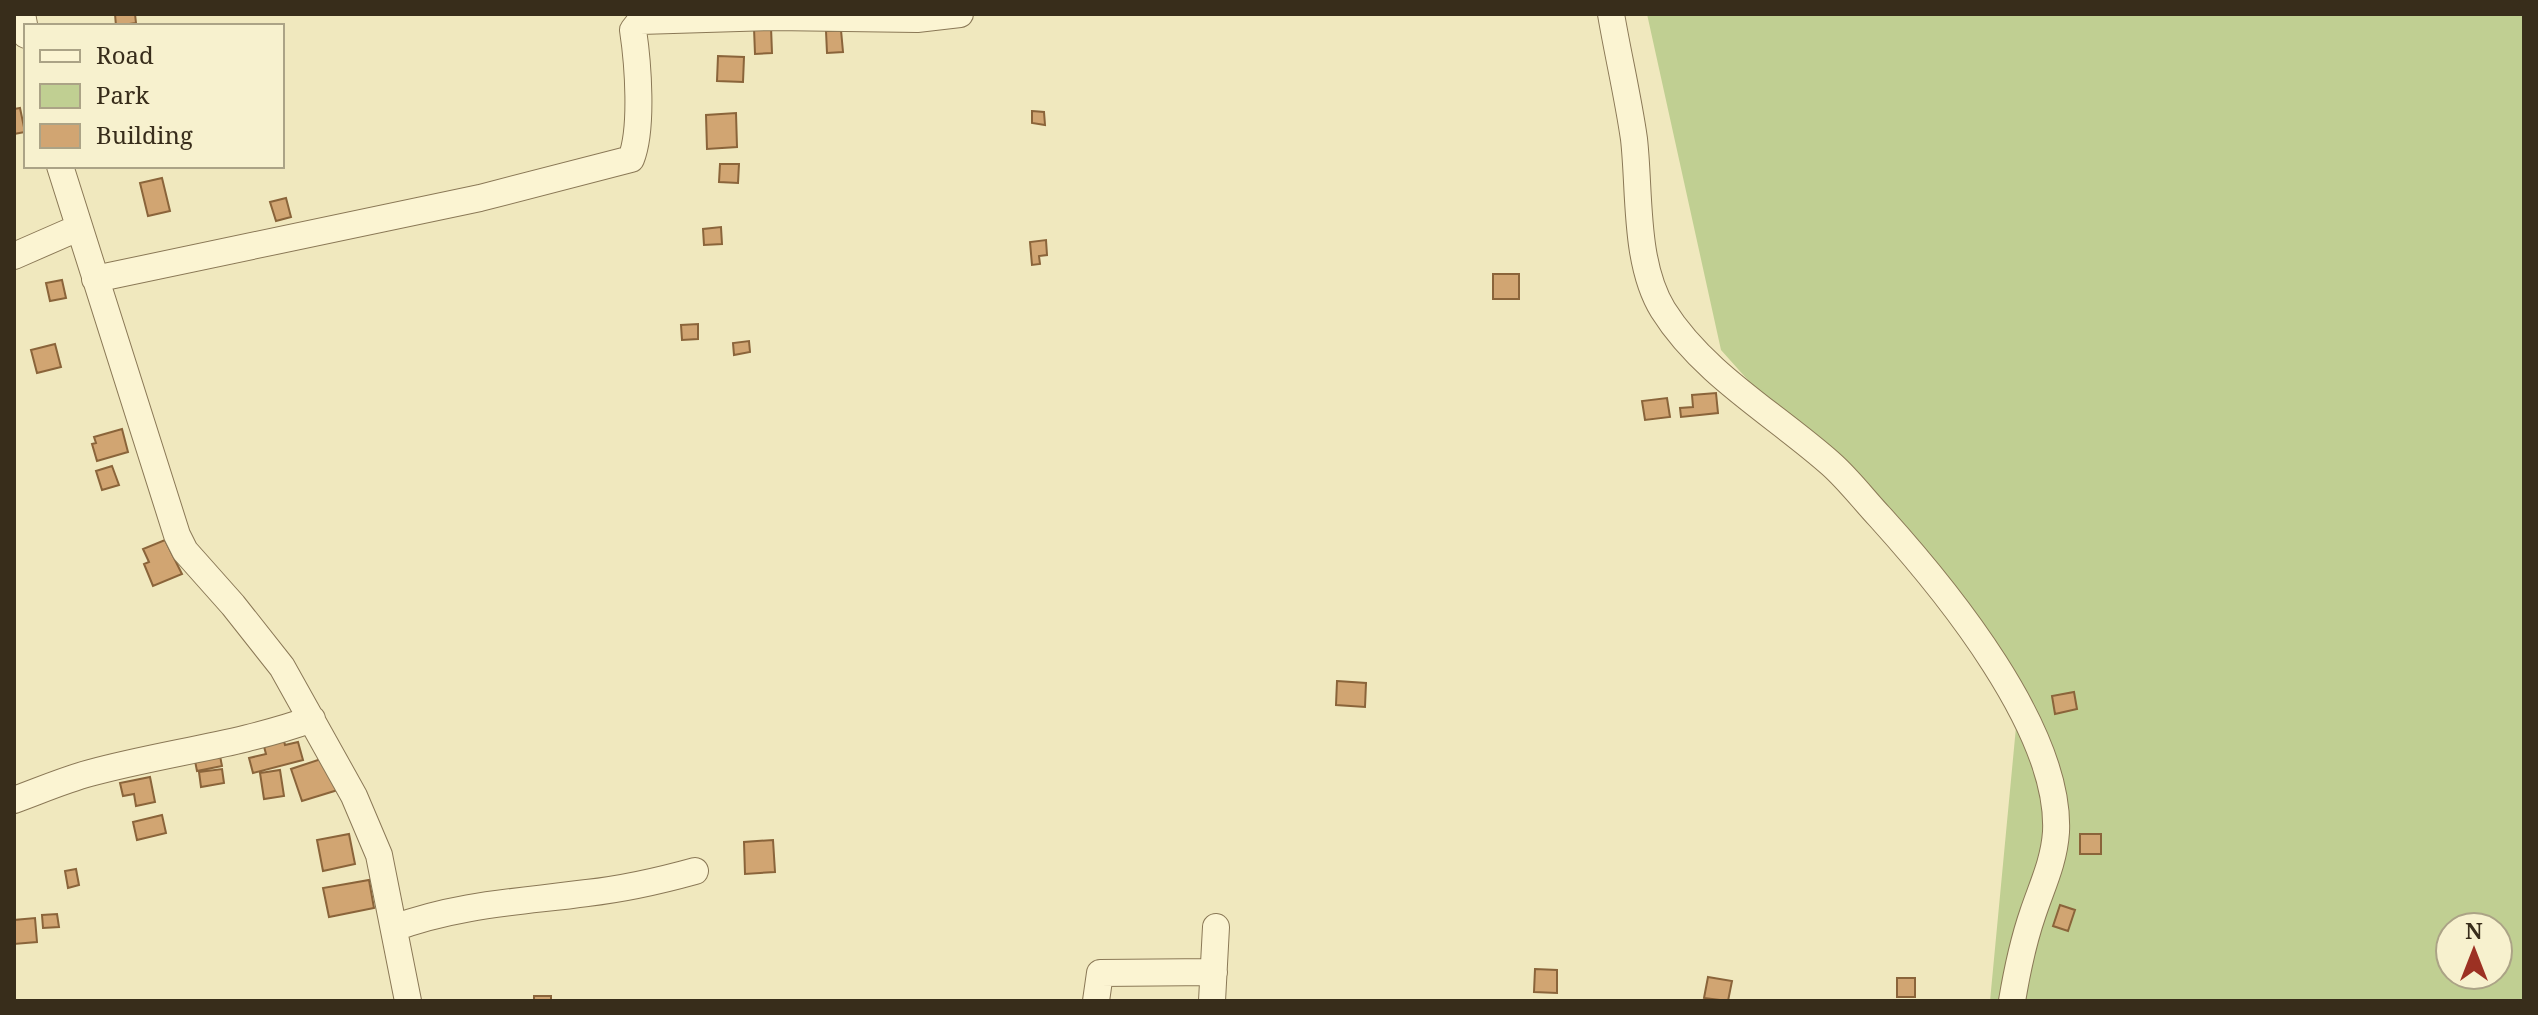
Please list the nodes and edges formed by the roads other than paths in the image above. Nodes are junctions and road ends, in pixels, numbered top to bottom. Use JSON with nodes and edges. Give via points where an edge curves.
{"nodes":[{"id":1,"x":960,"y":14,"type":"edge"},
{"id":2,"x":1611,"y":14,"type":"edge"},
{"id":3,"x":61,"y":168,"type":"edge"},
{"id":4,"x":78,"y":228,"type":"junction"},
{"id":5,"x":14,"y":256,"type":"edge"},
{"id":6,"x":107,"y":276,"type":"junction"},
{"id":7,"x":312,"y":719,"type":"junction"},
{"id":8,"x":14,"y":800,"type":"edge"},
{"id":9,"x":695,"y":871,"type":"dead end"},
{"id":10,"x":403,"y":925,"type":"junction"},
{"id":11,"x":1216,"y":927,"type":"dead end"},
{"id":12,"x":1214,"y":972,"type":"junction"},
{"id":13,"x":408,"y":1001,"type":"edge"},
{"id":14,"x":1096,"y":1001,"type":"edge"},
{"id":15,"x":1212,"y":1001,"type":"edge"},
{"id":16,"x":2012,"y":1001,"type":"edge"}],
"edges":[{"from":1,"to":6,"type":"street","via":[[917,19],[640,21],[633,30],[637,144],[631,159],[465,201]]},
{"from":2,"to":16,"type":"street","via":[[1634,139],[1649,280],[1663,310],[1702,358],[1833,465],[1926,568],[1986,649],[2034,736],[2055,797],[2056,831],[2053,860],[2019,961]]},
{"from":3,"to":4,"type":"street"},
{"from":4,"to":5,"type":"street"},
{"from":4,"to":6,"type":"street"},
{"from":6,"to":7,"type":"street","via":[[177,535],[282,667]]},
{"from":7,"to":8,"type":"street","via":[[88,773]]},
{"from":7,"to":10,"type":"street","via":[[354,796]]},
{"from":9,"to":10,"type":"street","via":[[588,893],[489,903]]},
{"from":10,"to":13,"type":"street"},
{"from":11,"to":12,"type":"street"},
{"from":12,"to":14,"type":"street","via":[[1100,973]]},
{"from":12,"to":15,"type":"street"}]}
